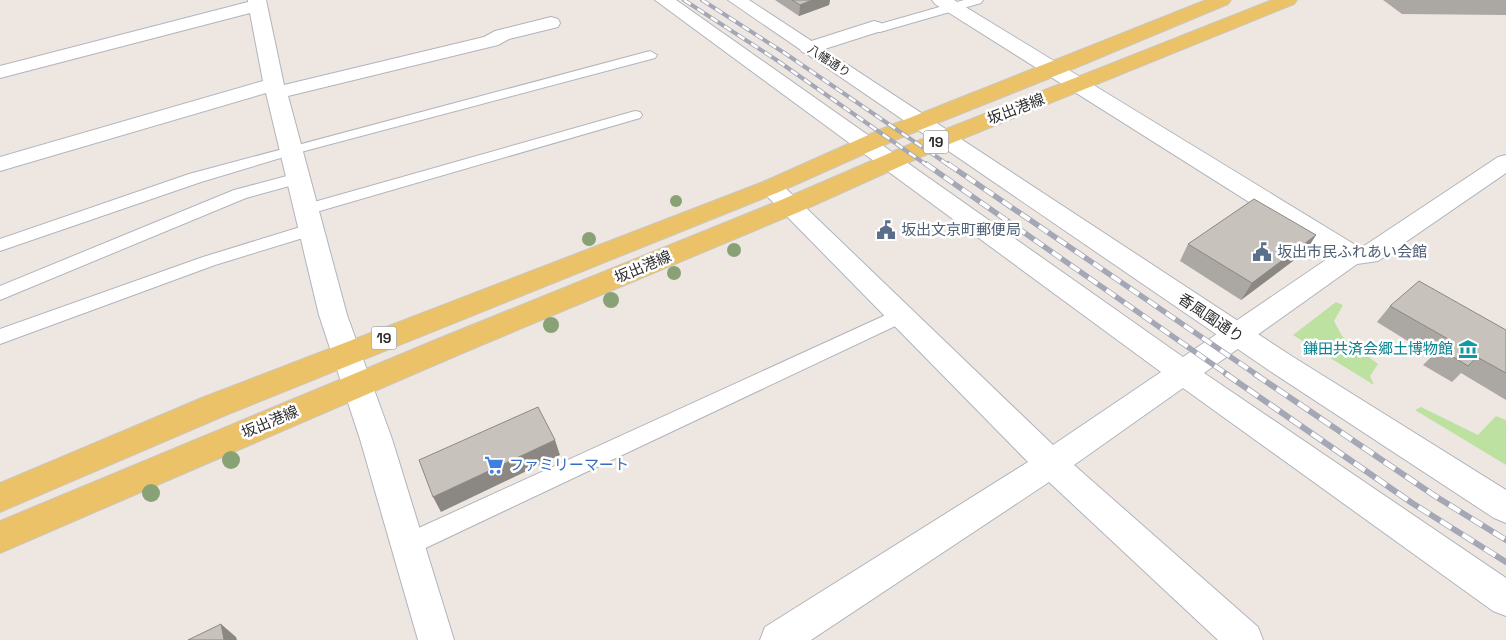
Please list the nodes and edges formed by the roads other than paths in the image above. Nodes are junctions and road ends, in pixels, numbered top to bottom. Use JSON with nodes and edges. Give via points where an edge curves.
{"nodes":[{"id":1,"x":664,"y":0,"type":"edge"},
{"id":2,"x":737,"y":0,"type":"edge"},
{"id":3,"x":977,"y":0,"type":"edge"},
{"id":4,"x":1222,"y":0,"type":"edge"},
{"id":5,"x":1288,"y":0,"type":"edge"},
{"id":6,"x":257,"y":3,"type":"edge"},
{"id":7,"x":947,"y":3,"type":"edge"},
{"id":8,"x":551,"y":23,"type":"dead end"},
{"id":9,"x":874,"y":27,"type":"joint"},
{"id":10,"x":809,"y":48,"type":"junction"},
{"id":11,"x":650,"y":55,"type":"dead end"},
{"id":12,"x":1054,"y":70,"type":"junction"},
{"id":13,"x":0,"y":72,"type":"edge"},
{"id":14,"x":1077,"y":85,"type":"junction"},
{"id":15,"x":275,"y":88,"type":"junction"},
{"id":16,"x":635,"y":115,"type":"dead end"},
{"id":17,"x":920,"y":122,"type":"junction"},
{"id":18,"x":944,"y":138,"type":"junction"},
{"id":19,"x":866,"y":145,"type":"junction"},
{"id":20,"x":292,"y":150,"type":"junction"},
{"id":21,"x":890,"y":162,"type":"junction"},
{"id":22,"x":1506,"y":162,"type":"edge"},
{"id":23,"x":0,"y":164,"type":"edge"},
{"id":24,"x":298,"y":178,"type":"junction"},
{"id":25,"x":780,"y":196,"type":"junction"},
{"id":26,"x":308,"y":220,"type":"junction"},
{"id":27,"x":0,"y":245,"type":"edge"},
{"id":28,"x":1352,"y":255,"type":"junction"},
{"id":29,"x":0,"y":293,"type":"edge"},
{"id":30,"x":901,"y":316,"type":"junction"},
{"id":31,"x":1237,"y":335,"type":"junction"},
{"id":32,"x":0,"y":336,"type":"edge"},
{"id":33,"x":347,"y":354,"type":"junction"},
{"id":34,"x":1183,"y":373,"type":"junction"},
{"id":35,"x":358,"y":386,"type":"junction"},
{"id":36,"x":1051,"y":464,"type":"junction"},
{"id":37,"x":0,"y":498,"type":"edge"},
{"id":38,"x":1506,"y":508,"type":"edge"},
{"id":39,"x":0,"y":537,"type":"edge"},
{"id":40,"x":407,"y":545,"type":"junction"},
{"id":41,"x":1506,"y":599,"type":"edge"},
{"id":42,"x":436,"y":640,"type":"edge"},
{"id":43,"x":778,"y":640,"type":"edge"},
{"id":44,"x":1245,"y":640,"type":"edge"}],
"edges":[{"from":1,"to":19,"type":"street"},
{"from":2,"to":10,"type":"street","name":"八幡通り"},
{"from":3,"to":7,"type":"lane"},
{"from":4,"to":12,"type":"main road","name":"坂出港線","number":"19"},
{"from":5,"to":14,"type":"main road","name":"坂出港線","number":"19"},
{"from":6,"to":13,"type":"street"},
{"from":6,"to":15,"type":"street"},
{"from":7,"to":9,"type":"lane","via":[[880,28]]},
{"from":7,"to":12,"type":"street"},
{"from":8,"to":15,"type":"street","via":[[502,35],[491,41]]},
{"from":9,"to":10,"type":"street"},
{"from":10,"to":17,"type":"street","name":"八幡通り"},
{"from":11,"to":20,"type":"lane"},
{"from":12,"to":14,"type":"street"},
{"from":12,"to":17,"type":"main road","name":"坂出港線","number":"19"},
{"from":14,"to":18,"type":"main road","name":"坂出港線","number":"19"},
{"from":14,"to":28,"type":"street"},
{"from":15,"to":20,"type":"street"},
{"from":15,"to":23,"type":"street"},
{"from":16,"to":26,"type":"lane"},
{"from":17,"to":18,"type":"street","name":"香風園通り"},
{"from":17,"to":19,"type":"main road","name":"坂出港線","number":"19"},
{"from":18,"to":21,"type":"main road","name":"坂出港線","number":"19"},
{"from":18,"to":31,"type":"street","name":"香風園通り"},
{"from":19,"to":21,"type":"street"},
{"from":19,"to":25,"type":"main road","name":"坂出港線","number":"19"},
{"from":20,"to":24,"type":"street"},
{"from":20,"to":27,"type":"lane","via":[[195,178]]},
{"from":21,"to":25,"type":"main road","name":"坂出港線","number":"19"},
{"from":21,"to":34,"type":"street"},
{"from":22,"to":28,"type":"street","via":[[1368,255]]},
{"from":24,"to":26,"type":"street"},
{"from":24,"to":29,"type":"lane","via":[[222,201]]},
{"from":25,"to":30,"type":"street"},
{"from":25,"to":33,"type":"main road","name":"坂出港線","number":"19","via":[[398,332]]},
{"from":25,"to":35,"type":"main road","name":"坂出港線","number":"19"},
{"from":26,"to":32,"type":"lane","via":[[209,260]]},
{"from":26,"to":33,"type":"street"},
{"from":28,"to":31,"type":"street"},
{"from":30,"to":36,"type":"street"},
{"from":30,"to":40,"type":"lane"},
{"from":31,"to":34,"type":"street"},
{"from":31,"to":38,"type":"street","name":"香風園通り"},
{"from":33,"to":35,"type":"street"},
{"from":33,"to":37,"type":"main road","name":"坂出港線","number":"19","via":[[215,406]]},
{"from":34,"to":36,"type":"street"},
{"from":34,"to":41,"type":"street"},
{"from":35,"to":39,"type":"main road","name":"坂出港線","number":"19"},
{"from":35,"to":40,"type":"street"},
{"from":36,"to":43,"type":"street"},
{"from":36,"to":44,"type":"street"},
{"from":40,"to":42,"type":"street"}]}
